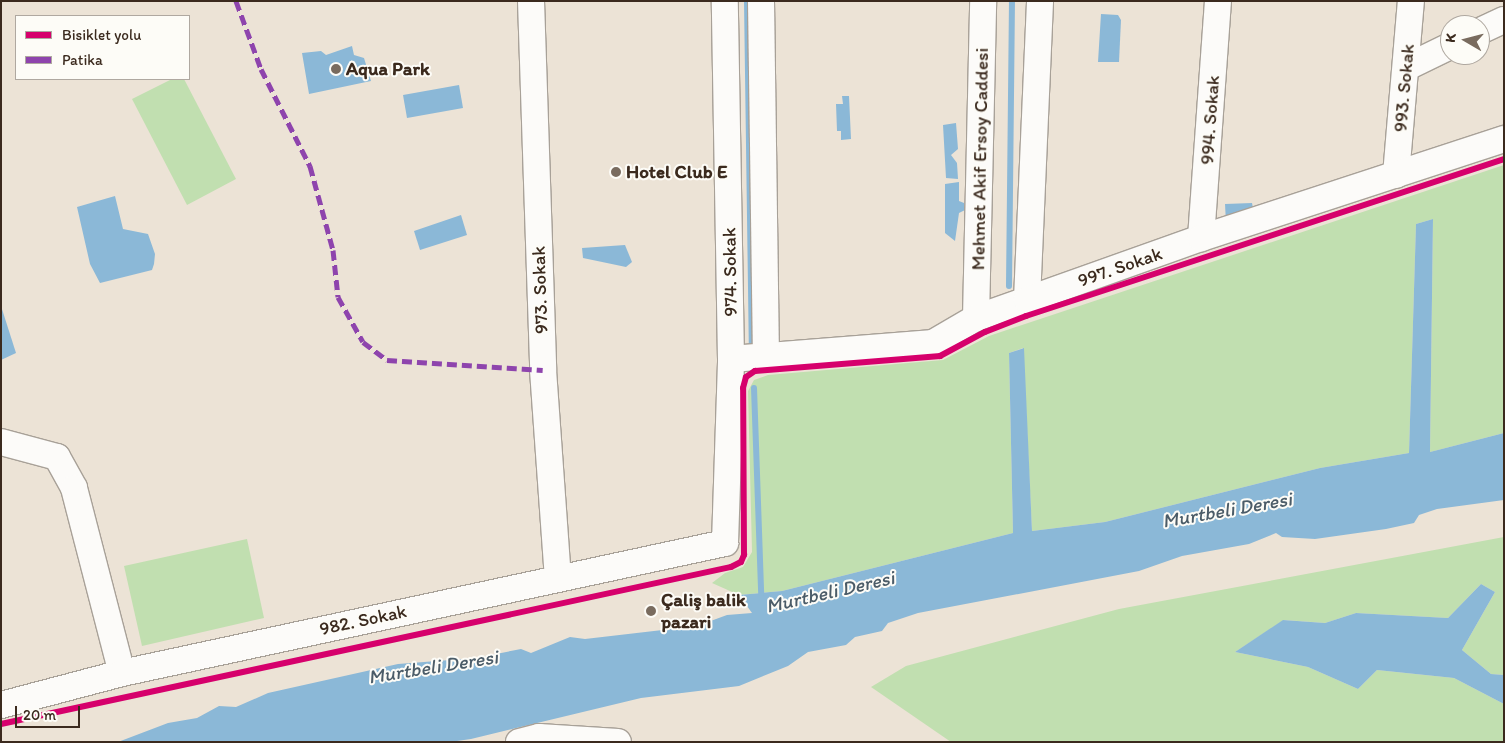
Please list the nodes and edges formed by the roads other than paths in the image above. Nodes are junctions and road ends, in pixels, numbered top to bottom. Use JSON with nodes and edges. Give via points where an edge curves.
{"nodes":[{"id":1,"x":531,"y":1,"type":"edge"},
{"id":2,"x":725,"y":1,"type":"edge"},
{"id":3,"x":761,"y":1,"type":"edge"},
{"id":4,"x":983,"y":1,"type":"edge"},
{"id":5,"x":1040,"y":1,"type":"edge"},
{"id":6,"x":1218,"y":1,"type":"edge"},
{"id":7,"x":1411,"y":1,"type":"edge"},
{"id":8,"x":1504,"y":20,"type":"edge"},
{"id":9,"x":1490,"y":26,"type":"edge"},
{"id":10,"x":1440,"y":51,"type":"edge"},
{"id":11,"x":1407,"y":67,"type":"junction"},
{"id":12,"x":1504,"y":139,"type":"edge"},
{"id":13,"x":1396,"y":175,"type":"junction"},
{"id":14,"x":1201,"y":238,"type":"junction"},
{"id":15,"x":1027,"y":300,"type":"junction"},
{"id":16,"x":976,"y":318,"type":"junction"},
{"id":17,"x":766,"y":355,"type":"junction"},
{"id":18,"x":731,"y":359,"type":"junction"},
{"id":19,"x":1,"y":442,"type":"edge"},
{"id":20,"x":725,"y":543,"type":"joint"},
{"id":21,"x":558,"y":577,"type":"junction"},
{"id":22,"x":122,"y":673,"type":"junction"},
{"id":23,"x":1,"y":705,"type":"edge"},
{"id":24,"x":519,"y":742,"type":"edge"},
{"id":25,"x":618,"y":742,"type":"edge"}],
"edges":[{"from":1,"to":21,"type":"street","name":"973. Sokak","via":[[543,370]]},
{"from":2,"to":18,"type":"street","name":"974. Sokak"},
{"from":3,"to":17,"type":"street"},
{"from":4,"to":16,"type":"street","name":"Mehmet Akif Ersoy Caddesi"},
{"from":5,"to":15,"type":"street"},
{"from":6,"to":14,"type":"street","name":"994. Sokak"},
{"from":7,"to":11,"type":"street","name":"993. Sokak"},
{"from":8,"to":9,"type":"street"},
{"from":10,"to":11,"type":"street"},
{"from":11,"to":13,"type":"street","name":"993. Sokak"},
{"from":12,"to":13,"type":"street","name":"997. Sokak"},
{"from":13,"to":14,"type":"street","name":"997. Sokak"},
{"from":14,"to":15,"type":"street","name":"997. Sokak"},
{"from":15,"to":16,"type":"street","name":"997. Sokak"},
{"from":16,"to":17,"type":"street","name":"997. Sokak","via":[[933,343]]},
{"from":17,"to":18,"type":"street","name":"997. Sokak"},
{"from":18,"to":20,"type":"street","name":"974. Sokak"},
{"from":19,"to":22,"type":"street","via":[[57,457],[74,488]]},
{"from":20,"to":21,"type":"street","name":"982. Sokak"},
{"from":21,"to":22,"type":"street","name":"982. Sokak"},
{"from":22,"to":23,"type":"street","name":"982. Sokak"},
{"from":24,"to":25,"type":"street","via":[[539,737]]}]}
